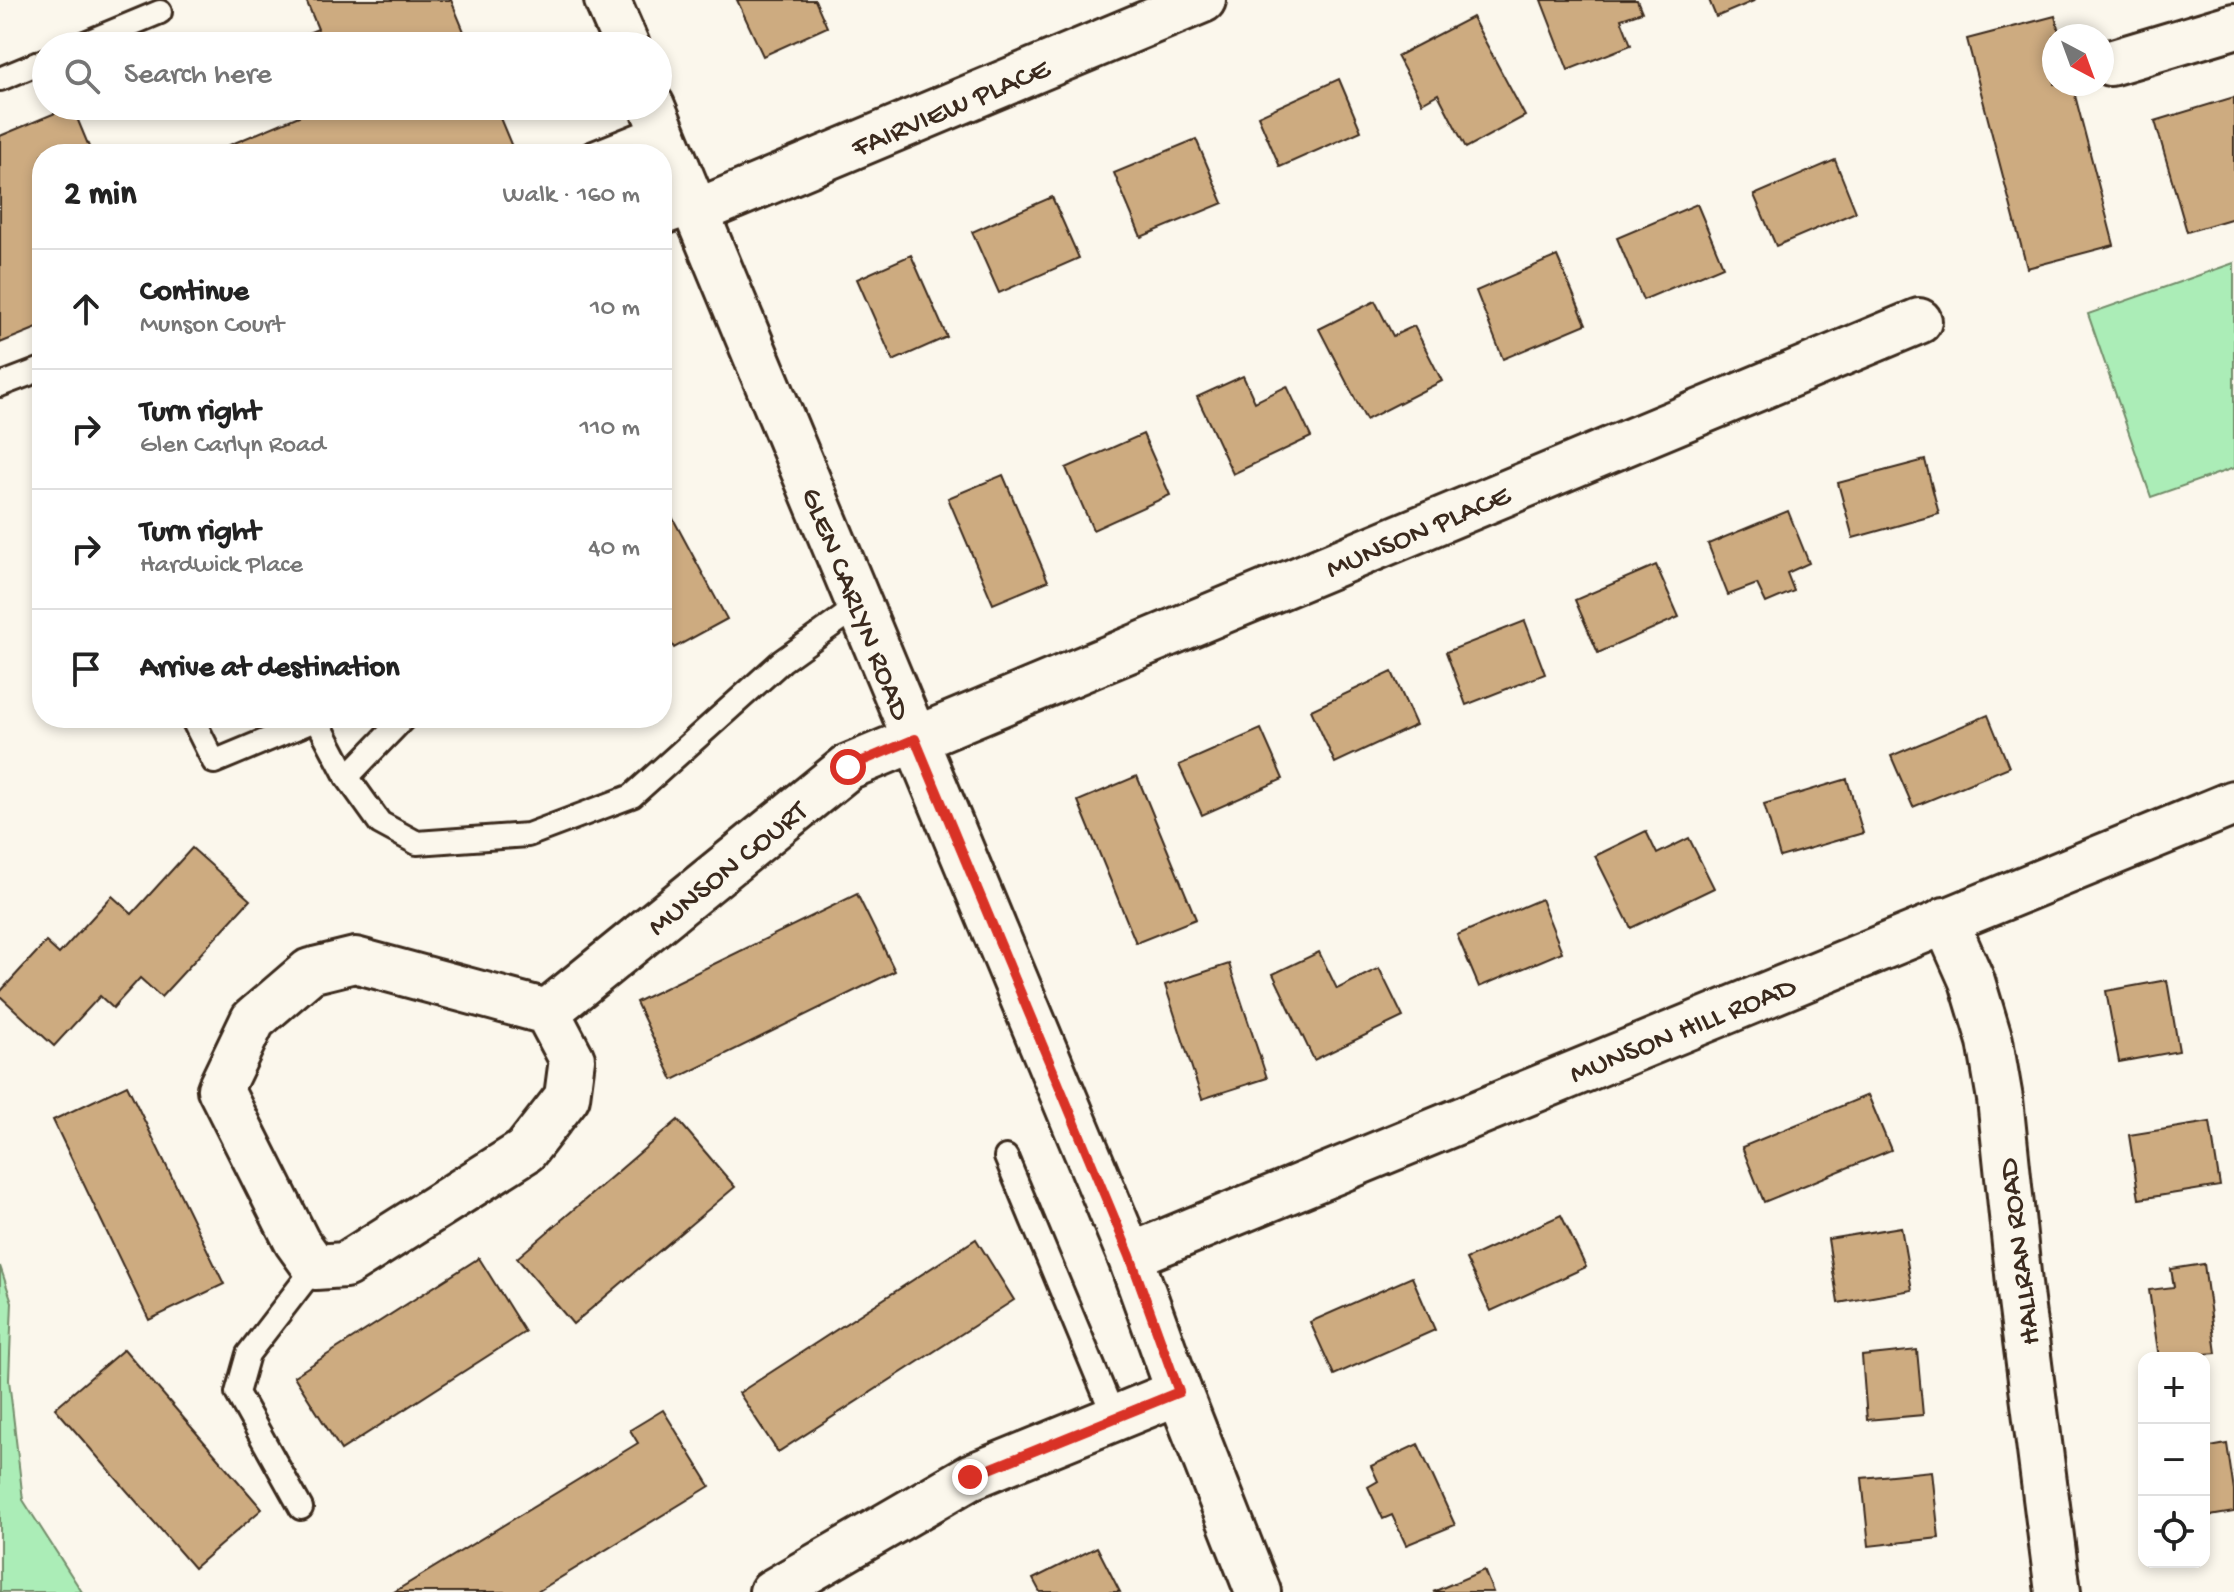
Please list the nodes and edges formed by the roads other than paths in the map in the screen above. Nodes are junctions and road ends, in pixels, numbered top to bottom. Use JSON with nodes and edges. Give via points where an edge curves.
{"nodes":[{"id":1,"x":607,"y":0,"type":"edge"},
{"id":2,"x":1203,"y":0,"type":"edge"},
{"id":3,"x":160,"y":12,"type":"dead end"},
{"id":4,"x":2234,"y":26,"type":"edge"},
{"id":5,"x":112,"y":32,"type":"edge"},
{"id":6,"x":621,"y":32,"type":"edge"},
{"id":7,"x":2114,"y":62,"type":"edge"},
{"id":8,"x":32,"y":66,"type":"edge"},
{"id":9,"x":0,"y":79,"type":"edge"},
{"id":10,"x":649,"y":120,"type":"edge"},
{"id":11,"x":657,"y":120,"type":"edge"},
{"id":12,"x":608,"y":144,"type":"edge"},
{"id":13,"x":662,"y":144,"type":"edge"},
{"id":14,"x":672,"y":187,"type":"edge"},
{"id":15,"x":679,"y":218,"type":"edge"},
{"id":16,"x":1919,"y":321,"type":"dead end"},
{"id":17,"x":32,"y":373,"type":"edge"},
{"id":18,"x":0,"y":385,"type":"edge"},
{"id":19,"x":860,"y":605,"type":"junction"},
{"id":20,"x":197,"y":728,"type":"edge"},
{"id":21,"x":295,"y":728,"type":"edge"},
{"id":22,"x":321,"y":728,"type":"edge"},
{"id":23,"x":394,"y":728,"type":"edge"},
{"id":24,"x":915,"y":739,"type":"junction"},
{"id":25,"x":347,"y":777,"type":"junction"},
{"id":26,"x":2234,"y":803,"type":"edge"},
{"id":27,"x":1945,"y":920,"type":"junction"},
{"id":28,"x":547,"y":1012,"type":"junction"},
{"id":29,"x":1006,"y":1157,"type":"dead end"},
{"id":30,"x":1130,"y":1256,"type":"junction"},
{"id":31,"x":315,"y":1267,"type":"junction"},
{"id":32,"x":1179,"y":1392,"type":"junction"},
{"id":33,"x":1115,"y":1419,"type":"junction"},
{"id":34,"x":301,"y":1508,"type":"dead end"},
{"id":35,"x":772,"y":1592,"type":"edge"},
{"id":36,"x":1258,"y":1592,"type":"edge"},
{"id":37,"x":2058,"y":1592,"type":"edge"}],
"edges":[{"from":1,"to":6,"type":"street"},
{"from":2,"to":15,"type":"street","name":"FAIRVIEW PLACE"},
{"from":3,"to":5,"type":"lane"},
{"from":4,"to":7,"type":"street"},
{"from":8,"to":9,"type":"lane"},
{"from":10,"to":12,"type":"lane"},
{"from":11,"to":13,"type":"street","name":"GLEN CARLYN ROAD"},
{"from":14,"to":15,"type":"street","name":"GLEN CARLYN ROAD"},
{"from":15,"to":19,"type":"street","name":"GLEN CARLYN ROAD"},
{"from":16,"to":24,"type":"street","name":"MUNSON PLACE"},
{"from":17,"to":18,"type":"lane"},
{"from":19,"to":24,"type":"street","name":"GLEN CARLYN ROAD"},
{"from":19,"to":25,"type":"lane","via":[[782,661],[632,796],[528,835],[417,843],[380,823]]},
{"from":20,"to":21,"type":"lane","via":[[214,762]]},
{"from":22,"to":25,"type":"lane"},
{"from":23,"to":25,"type":"lane"},
{"from":24,"to":28,"type":"street","name":"MUNSON COURT","via":[[848,767]]},
{"from":24,"to":30,"type":"street","name":"GLEN CARLYN ROAD"},
{"from":26,"to":27,"type":"street","name":"MUNSON HILL ROAD"},
{"from":27,"to":30,"type":"street","name":"MUNSON HILL ROAD"},
{"from":27,"to":37,"type":"street","name":"HALLRAN ROAD","via":[[1972,981],[2000,1099]]},
{"from":28,"to":31,"type":"street","via":[[572,1059],[567,1097],[525,1151],[345,1265]]},
{"from":28,"to":31,"type":"street","via":[[355,960],[310,971],[253,1020],[220,1089],[297,1242]]},
{"from":29,"to":33,"type":"lane"},
{"from":30,"to":32,"type":"street","name":"GLEN CARLYN ROAD"},
{"from":31,"to":34,"type":"lane","via":[[248,1354],[237,1393]]},
{"from":32,"to":33,"type":"street"},
{"from":32,"to":36,"type":"street","name":"GLEN CARLYN ROAD"},
{"from":33,"to":35,"type":"street","via":[[970,1477]]}]}
